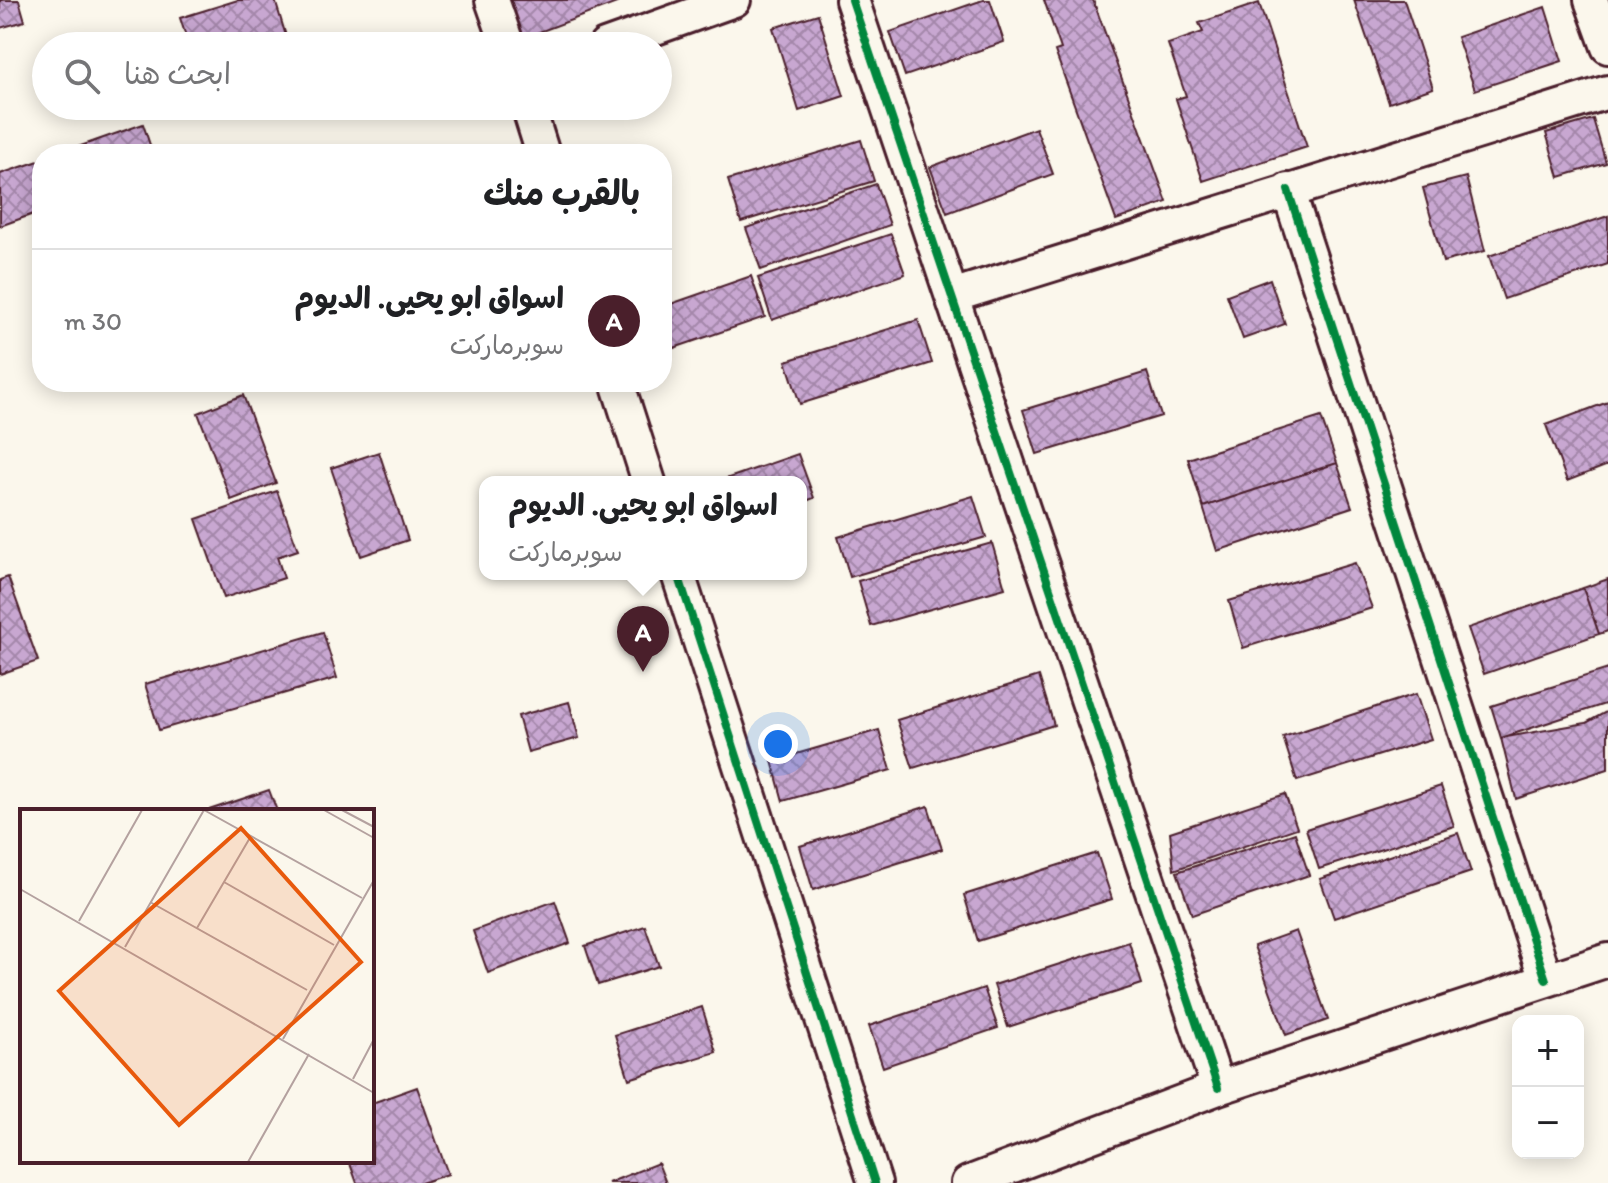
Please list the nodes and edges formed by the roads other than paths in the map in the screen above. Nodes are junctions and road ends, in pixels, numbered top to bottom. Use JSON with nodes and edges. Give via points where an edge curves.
{"nodes":[{"id":1,"x":492,"y":0,"type":"edge"},
{"id":2,"x":734,"y":0,"type":"edge"},
{"id":3,"x":852,"y":0,"type":"edge"},
{"id":4,"x":1591,"y":0,"type":"edge"},
{"id":5,"x":503,"y":32,"type":"edge"},
{"id":6,"x":644,"y":32,"type":"edge"},
{"id":7,"x":1608,"y":47,"type":"edge"},
{"id":8,"x":1608,"y":92,"type":"edge"},
{"id":9,"x":532,"y":120,"type":"edge"},
{"id":10,"x":540,"y":144,"type":"edge"},
{"id":11,"x":1288,"y":190,"type":"junction"},
{"id":12,"x":952,"y":296,"type":"junction"},
{"id":13,"x":620,"y":392,"type":"edge"},
{"id":14,"x":647,"y":476,"type":"edge"},
{"id":15,"x":680,"y":580,"type":"edge"},
{"id":16,"x":1608,"y":960,"type":"edge"},
{"id":17,"x":1546,"y":980,"type":"junction"},
{"id":18,"x":1218,"y":1088,"type":"junction"},
{"id":19,"x":875,"y":1183,"type":"edge"},
{"id":20,"x":968,"y":1183,"type":"edge"}],
"edges":[{"from":1,"to":5,"type":"street"},
{"from":2,"to":6,"type":"street"},
{"from":3,"to":12,"type":"street"},
{"from":4,"to":7,"type":"street"},
{"from":8,"to":11,"type":"street"},
{"from":9,"to":10,"type":"street"},
{"from":11,"to":12,"type":"street"},
{"from":11,"to":17,"type":"street"},
{"from":12,"to":18,"type":"street"},
{"from":13,"to":14,"type":"street"},
{"from":15,"to":19,"type":"street"},
{"from":16,"to":17,"type":"street"},
{"from":17,"to":18,"type":"street"},
{"from":18,"to":20,"type":"street"}]}
